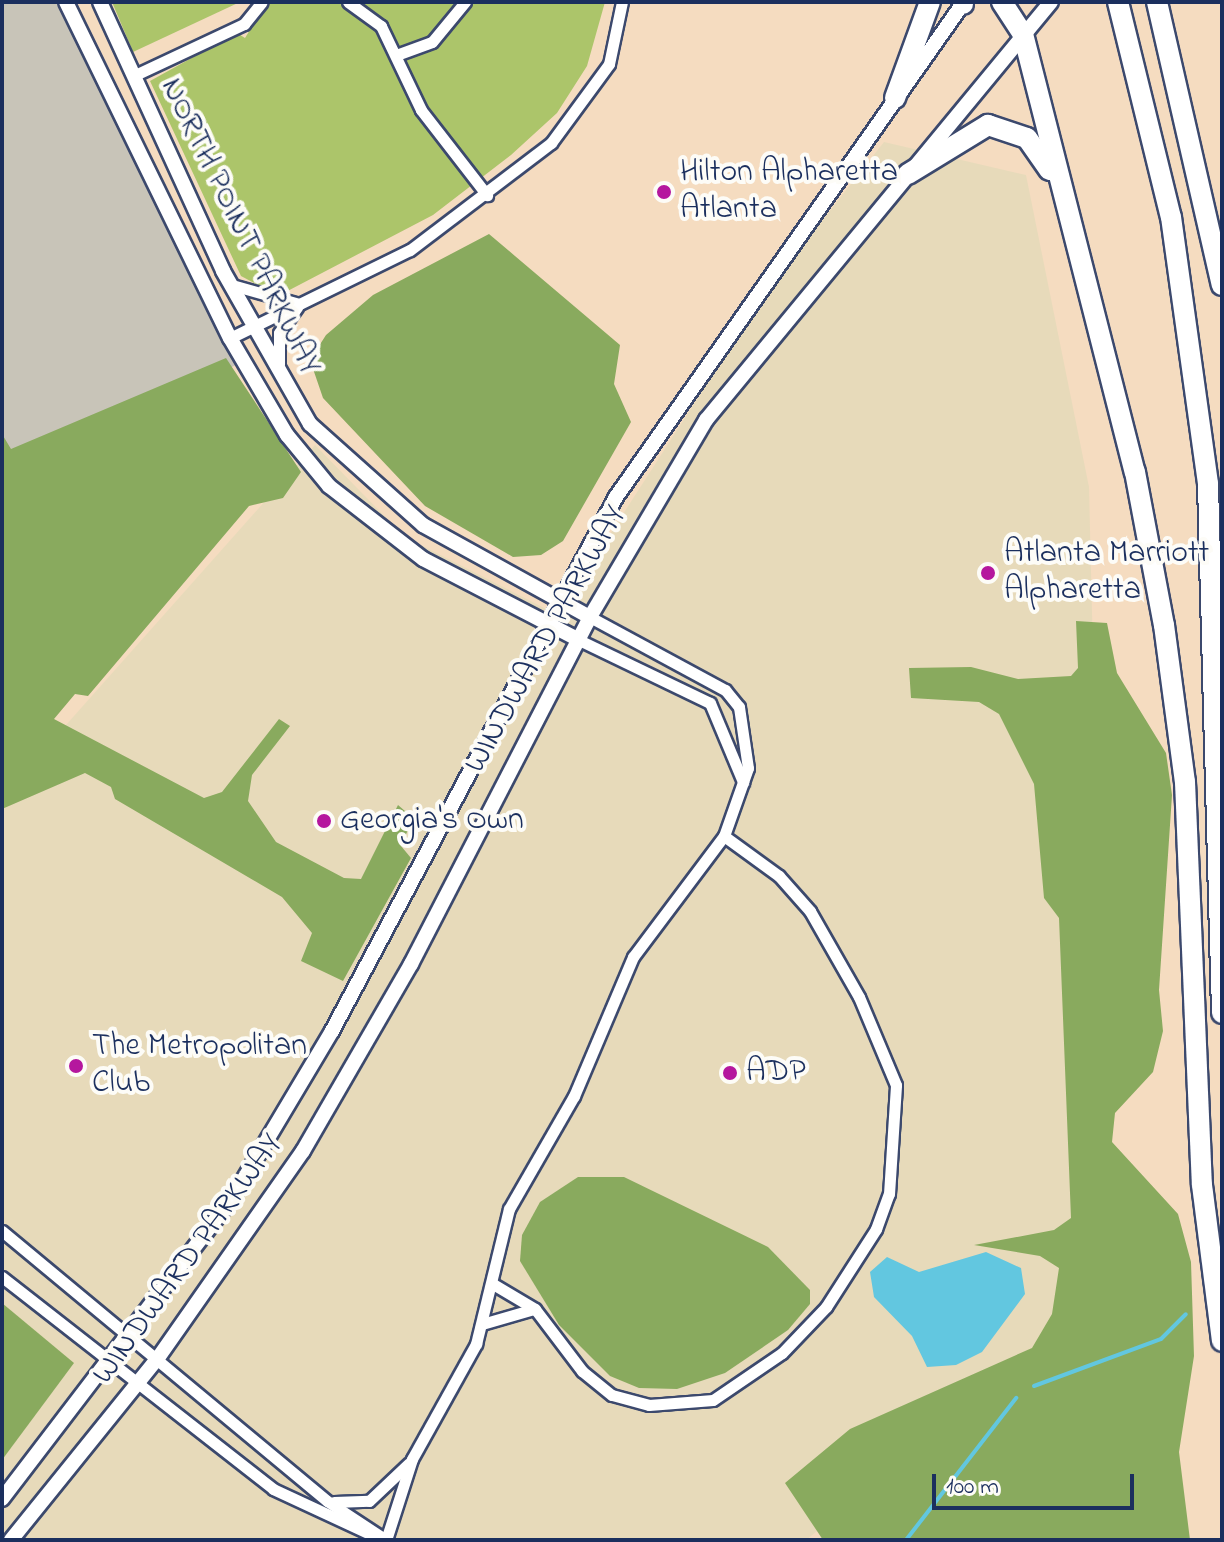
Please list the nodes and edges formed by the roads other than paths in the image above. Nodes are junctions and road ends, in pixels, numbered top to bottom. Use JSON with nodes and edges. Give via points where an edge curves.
{"nodes":[{"id":1,"x":66,"y":2,"type":"edge"},
{"id":2,"x":100,"y":2,"type":"edge"},
{"id":3,"x":262,"y":2,"type":"edge"},
{"id":4,"x":348,"y":2,"type":"edge"},
{"id":5,"x":465,"y":2,"type":"edge"},
{"id":6,"x":622,"y":2,"type":"edge"},
{"id":7,"x":930,"y":2,"type":"edge"},
{"id":8,"x":1002,"y":2,"type":"edge"},
{"id":9,"x":1051,"y":2,"type":"edge"},
{"id":10,"x":1157,"y":2,"type":"edge"},
{"id":11,"x":963,"y":3,"type":"edge"},
{"id":12,"x":1119,"y":6,"type":"edge"},
{"id":13,"x":1023,"y":34,"type":"junction"},
{"id":14,"x":399,"y":54,"type":"junction"},
{"id":15,"x":133,"y":76,"type":"junction"},
{"id":16,"x":895,"y":98,"type":"junction"},
{"id":17,"x":908,"y":174,"type":"junction"},
{"id":18,"x":487,"y":195,"type":"junction"},
{"id":19,"x":1061,"y":195,"type":"junction"},
{"id":20,"x":230,"y":284,"type":"junction"},
{"id":21,"x":1222,"y":285,"type":"edge"},
{"id":22,"x":300,"y":304,"type":"junction"},
{"id":23,"x":251,"y":326,"type":"junction"},
{"id":24,"x":230,"y":338,"type":"junction"},
{"id":25,"x":282,"y":382,"type":"junction"},
{"id":26,"x":559,"y":601,"type":"junction"},
{"id":27,"x":590,"y":617,"type":"junction"},
{"id":28,"x":547,"y":624,"type":"junction"},
{"id":29,"x":579,"y":640,"type":"junction"},
{"id":30,"x":744,"y":782,"type":"junction"},
{"id":31,"x":724,"y":836,"type":"junction"},
{"id":32,"x":1222,"y":1013,"type":"edge"},
{"id":33,"x":2,"y":1231,"type":"edge"},
{"id":34,"x":2,"y":1277,"type":"edge"},
{"id":35,"x":493,"y":1284,"type":"junction"},
{"id":36,"x":535,"y":1309,"type":"junction"},
{"id":37,"x":482,"y":1324,"type":"junction"},
{"id":38,"x":130,"y":1338,"type":"junction"},
{"id":39,"x":1222,"y":1341,"type":"edge"},
{"id":40,"x":158,"y":1358,"type":"junction"},
{"id":41,"x":107,"y":1366,"type":"junction"},
{"id":42,"x":135,"y":1386,"type":"junction"},
{"id":43,"x":412,"y":1459,"type":"junction"},
{"id":44,"x":2,"y":1499,"type":"edge"},
{"id":45,"x":327,"y":1501,"type":"junction"},
{"id":46,"x":11,"y":1540,"type":"edge"},
{"id":47,"x":387,"y":1540,"type":"edge"}],
"edges":[{"from":1,"to":24,"type":"main road","name":"NORTH POINT PARKWAY"},
{"from":2,"to":15,"type":"main road","name":"NORTH POINT PARKWAY"},
{"from":3,"to":15,"type":"street","via":[[244,24]]},
{"from":4,"to":14,"type":"street","via":[[381,26]]},
{"from":5,"to":14,"type":"street","via":[[432,42]]},
{"from":6,"to":18,"type":"street","via":[[609,64],[586,103]]},
{"from":7,"to":16,"type":"highway"},
{"from":8,"to":13,"type":"highway"},
{"from":9,"to":13,"type":"main road","name":"WINDWARD PARKWAY"},
{"from":10,"to":21,"type":"highway"},
{"from":11,"to":16,"type":"main road","name":"WINDWARD PARKWAY"},
{"from":12,"to":32,"type":"highway","via":[[1171,217],[1208,484]]},
{"from":13,"to":17,"type":"main road","name":"WINDWARD PARKWAY"},
{"from":13,"to":19,"type":"highway"},
{"from":14,"to":18,"type":"street","via":[[416,101]]},
{"from":15,"to":20,"type":"main road","name":"NORTH POINT PARKWAY"},
{"from":16,"to":26,"type":"main road","name":"WINDWARD PARKWAY","via":[[700,368]]},
{"from":17,"to":19,"type":"highway","via":[[964,134],[1007,126],[1042,154]]},
{"from":17,"to":27,"type":"main road","name":"WINDWARD PARKWAY","via":[[706,420]]},
{"from":18,"to":22,"type":"street","via":[[410,250]]},
{"from":19,"to":39,"type":"highway","via":[[1135,472],[1180,734],[1202,1185]]},
{"from":20,"to":22,"type":"street"},
{"from":20,"to":23,"type":"main road","name":"NORTH POINT PARKWAY"},
{"from":22,"to":23,"type":"street"},
{"from":22,"to":25,"type":"street","via":[[279,333]]},
{"from":23,"to":24,"type":"street"},
{"from":23,"to":25,"type":"main road","name":"NORTH POINT PARKWAY"},
{"from":24,"to":28,"type":"main road","name":"NORTH POINT PARKWAY","via":[[287,435],[329,486],[423,559]]},
{"from":25,"to":26,"type":"main road","name":"NORTH POINT PARKWAY","via":[[310,424],[386,497],[486,564]]},
{"from":26,"to":27,"type":"main road","name":"NORTH POINT PARKWAY"},
{"from":26,"to":28,"type":"main road","name":"WINDWARD PARKWAY"},
{"from":27,"to":29,"type":"main road","name":"WINDWARD PARKWAY"},
{"from":27,"to":30,"type":"street","via":[[725,690],[742,722]]},
{"from":28,"to":29,"type":"main road","name":"NORTH POINT PARKWAY"},
{"from":28,"to":38,"type":"main road","name":"WINDWARD PARKWAY","via":[[274,1131]]},
{"from":29,"to":30,"type":"street","via":[[710,703]]},
{"from":29,"to":40,"type":"main road","name":"WINDWARD PARKWAY","via":[[411,964],[303,1151]]},
{"from":30,"to":31,"type":"street"},
{"from":31,"to":35,"type":"street","via":[[633,957],[574,1096],[509,1209]]},
{"from":31,"to":36,"type":"street","via":[[779,876],[810,911],[859,997],[896,1085],[889,1194],[876,1229],[826,1307],[782,1353],[713,1400],[649,1405],[612,1395],[582,1371]]},
{"from":33,"to":38,"type":"street"},
{"from":34,"to":41,"type":"street"},
{"from":35,"to":36,"type":"street"},
{"from":35,"to":37,"type":"street"},
{"from":36,"to":37,"type":"street"},
{"from":37,"to":43,"type":"street","via":[[462,1377]]},
{"from":38,"to":40,"type":"street"},
{"from":38,"to":41,"type":"main road","name":"WINDWARD PARKWAY"},
{"from":40,"to":42,"type":"main road","name":"WINDWARD PARKWAY"},
{"from":40,"to":45,"type":"street"},
{"from":41,"to":42,"type":"street"},
{"from":41,"to":44,"type":"main road","name":"WINDWARD PARKWAY"},
{"from":42,"to":46,"type":"main road","name":"WINDWARD PARKWAY"},
{"from":42,"to":47,"type":"street","via":[[283,1496]]},
{"from":43,"to":45,"type":"street","via":[[369,1501]]},
{"from":43,"to":47,"type":"street"},
{"from":45,"to":47,"type":"street"}]}
